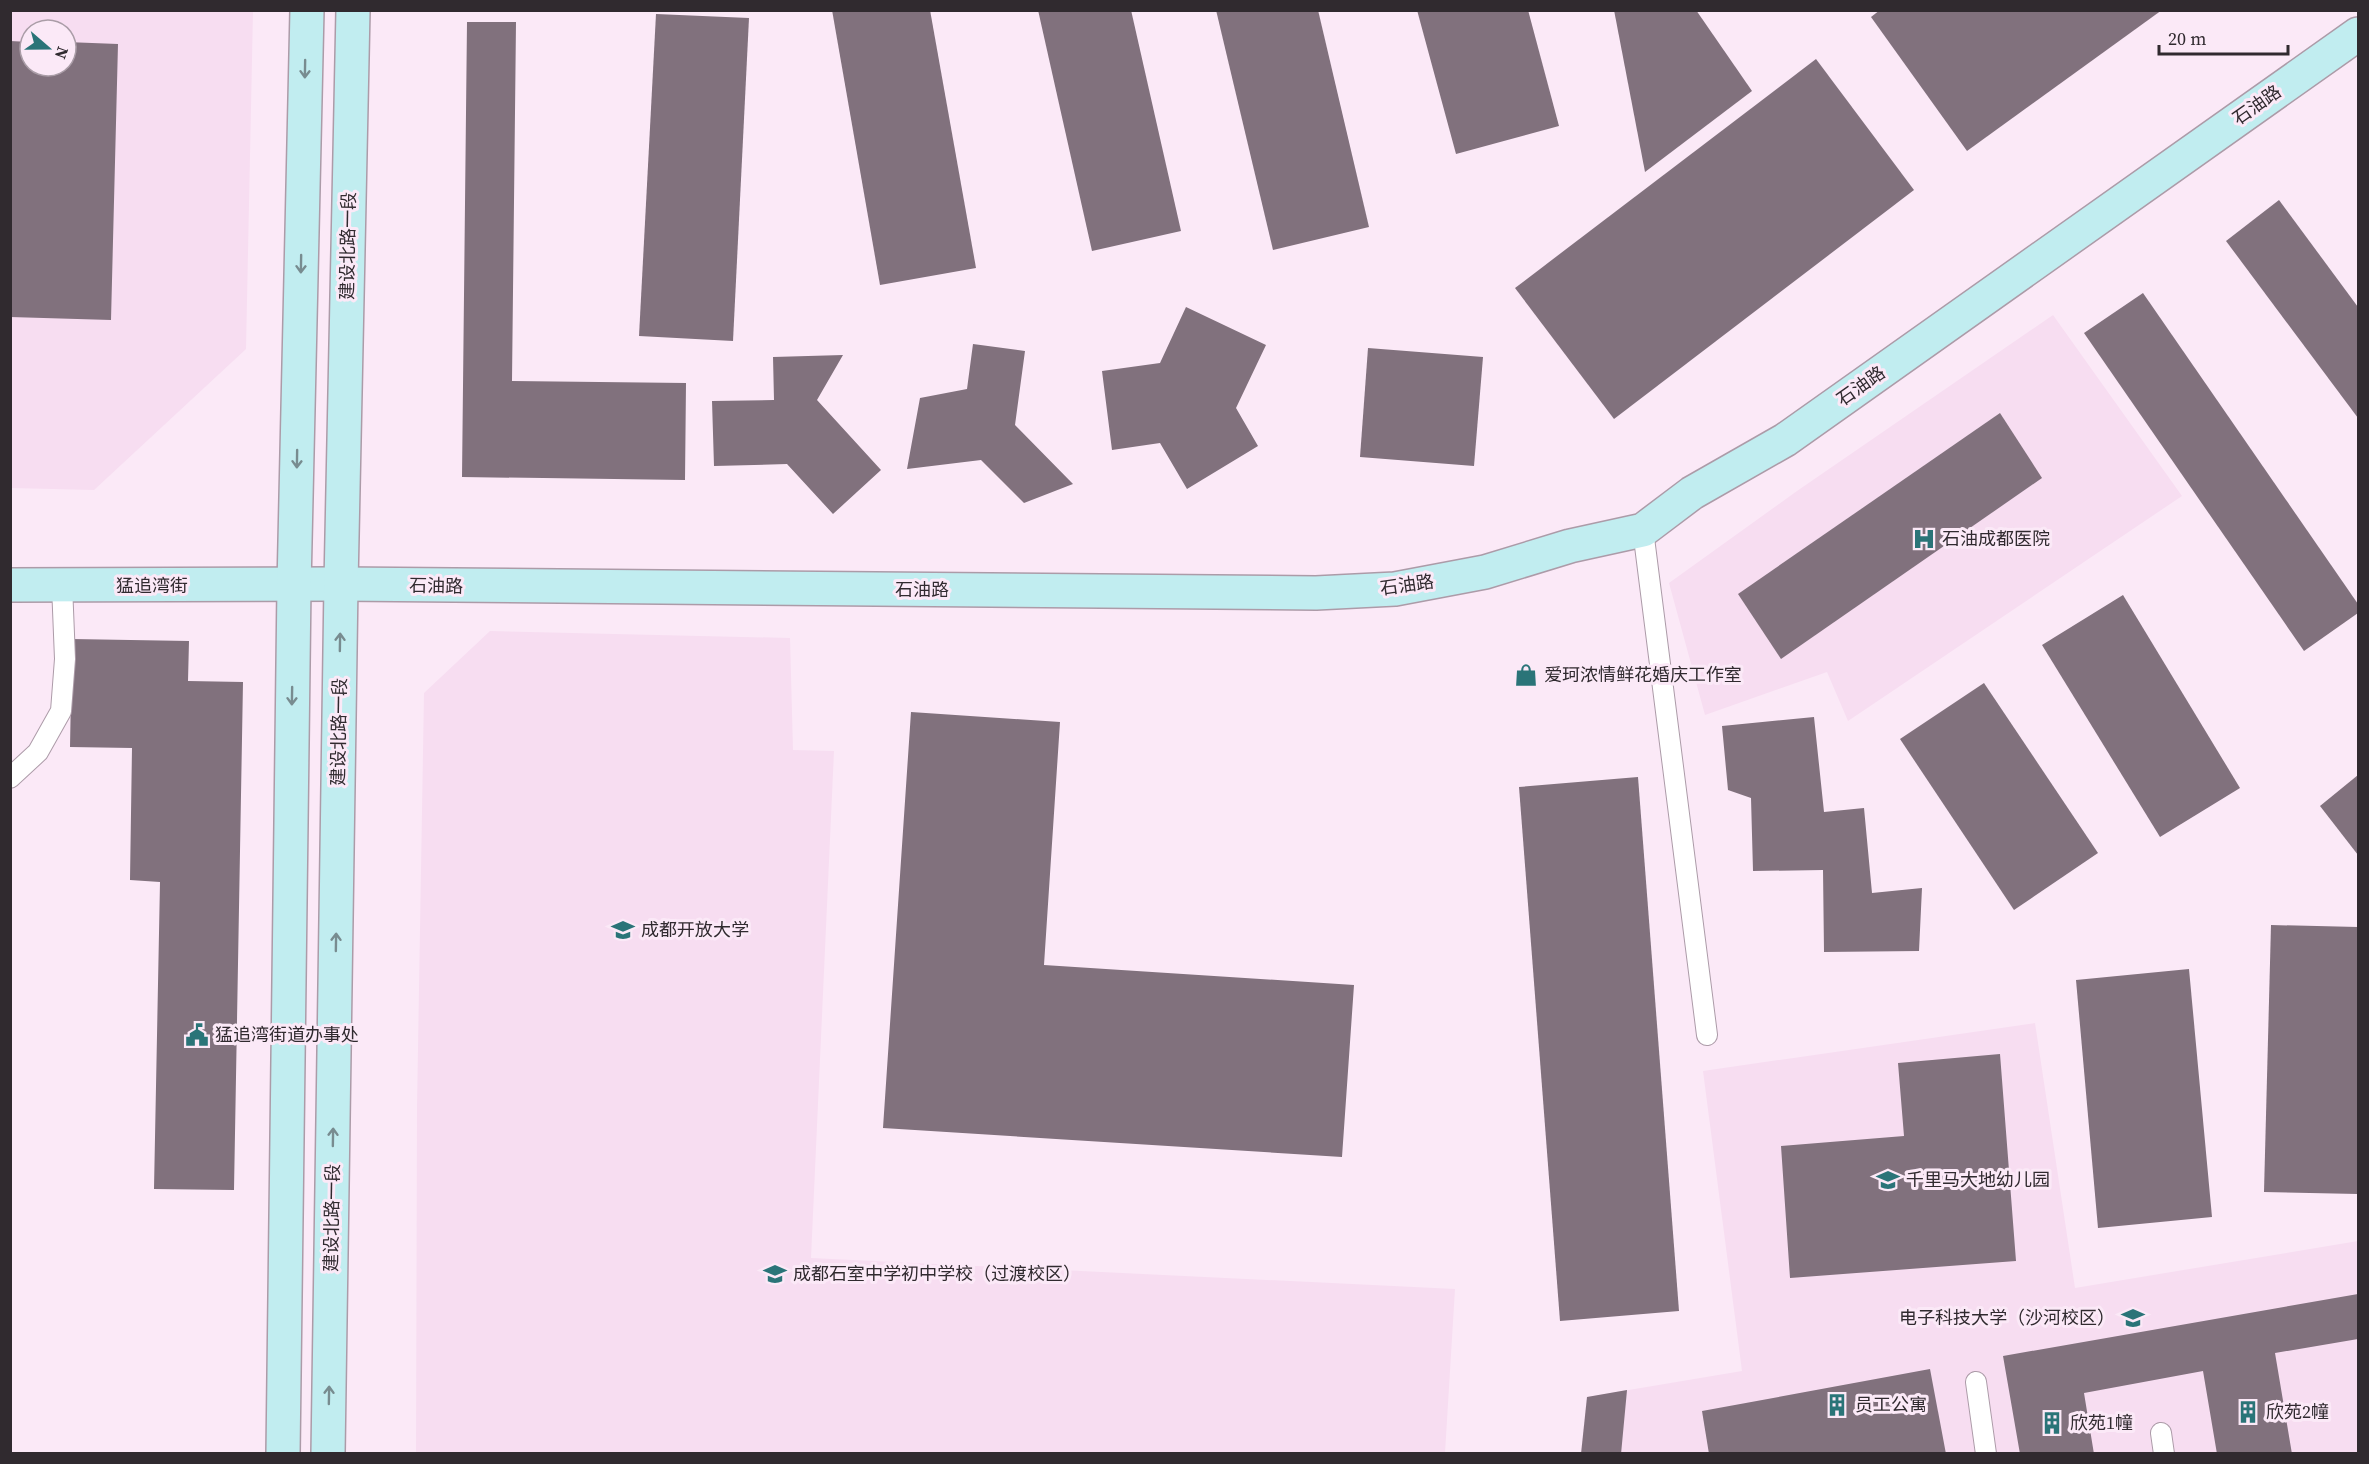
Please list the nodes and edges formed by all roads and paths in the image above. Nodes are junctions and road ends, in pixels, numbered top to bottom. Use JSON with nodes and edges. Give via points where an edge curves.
{"nodes":[{"id":1,"x":306,"y":10,"type":"edge"},
{"id":2,"x":353,"y":10,"type":"edge"},
{"id":3,"x":2358,"y":34,"type":"edge"},
{"id":4,"x":1643,"y":530,"type":"junction"},
{"id":5,"x":341,"y":584,"type":"junction"},
{"id":6,"x":10,"y":585,"type":"edge"},
{"id":7,"x":62,"y":585,"type":"junction"},
{"id":8,"x":294,"y":586,"type":"junction"},
{"id":9,"x":10,"y":778,"type":"edge"},
{"id":10,"x":1707,"y":1035,"type":"dead end"},
{"id":11,"x":1976,"y":1382,"type":"dead end"},
{"id":12,"x":2161,"y":1433,"type":"dead end"},
{"id":13,"x":283,"y":1454,"type":"edge"},
{"id":14,"x":328,"y":1454,"type":"edge"},
{"id":15,"x":1986,"y":1454,"type":"edge"},
{"id":16,"x":2164,"y":1454,"type":"edge"}],
"edges":[{"from":1,"to":8,"type":"main road","one_way":true},
{"from":2,"to":5,"type":"main road","name":"建设北路一段"},
{"from":3,"to":4,"type":"main road","name":"石油路","via":[[1785,440],[1692,493]]},
{"from":4,"to":5,"type":"main road","name":"石油路","via":[[1570,546],[1485,572],[1395,589],[1328,593]]},
{"from":4,"to":10,"type":"lane"},
{"from":5,"to":8,"type":"main road","name":"石油路"},
{"from":14,"to":5,"type":"main road","name":"建设北路一段","one_way":true},
{"from":6,"to":7,"type":"main road","name":"猛追湾街"},
{"from":7,"to":8,"type":"main road","name":"猛追湾街"},
{"from":7,"to":9,"type":"lane","via":[[65,659],[61,711],[38,752]]},
{"from":8,"to":13,"type":"main road","one_way":true},
{"from":11,"to":15,"type":"lane"},
{"from":12,"to":16,"type":"lane"}]}
